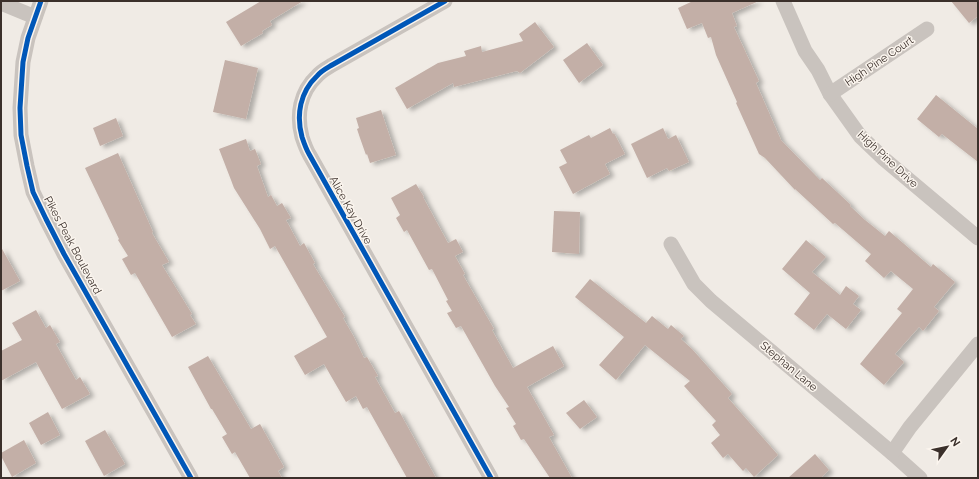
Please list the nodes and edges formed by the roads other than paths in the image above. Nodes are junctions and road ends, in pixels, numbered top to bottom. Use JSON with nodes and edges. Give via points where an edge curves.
{"nodes":[{"id":1,"x":41,"y":1,"type":"edge"},
{"id":2,"x":446,"y":1,"type":"edge"},
{"id":3,"x":783,"y":1,"type":"edge"},
{"id":4,"x":1,"y":3,"type":"edge"},
{"id":5,"x":35,"y":17,"type":"junction"},
{"id":6,"x":928,"y":28,"type":"dead end"},
{"id":7,"x":830,"y":94,"type":"junction"},
{"id":8,"x":978,"y":238,"type":"edge"},
{"id":9,"x":671,"y":244,"type":"dead end"},
{"id":10,"x":978,"y":344,"type":"edge"},
{"id":11,"x":892,"y":453,"type":"junction"},
{"id":12,"x":191,"y":478,"type":"edge"},
{"id":13,"x":491,"y":478,"type":"edge"},
{"id":14,"x":920,"y":478,"type":"edge"}],
"edges":[{"from":1,"to":5,"type":"street","name":"Pikes Peak Boulevard"},
{"from":2,"to":13,"type":"street","name":"Alice Kay Drive","via":[[317,75],[304,94],[299,121],[308,154]]},
{"from":3,"to":7,"type":"street","name":"High Pine Drive","via":[[805,51]]},
{"from":4,"to":5,"type":"street"},
{"from":5,"to":12,"type":"street","name":"Pikes Peak Boulevard","via":[[23,62],[20,108],[21,135],[33,192],[64,254]]},
{"from":6,"to":7,"type":"street","name":"High Pine Court"},
{"from":7,"to":8,"type":"street","name":"High Pine Drive","via":[[860,136]]},
{"from":9,"to":11,"type":"street","name":"Stephan Lane","via":[[694,284],[711,301]]},
{"from":10,"to":11,"type":"street"},
{"from":11,"to":14,"type":"street","name":"Stephan Lane"}]}
